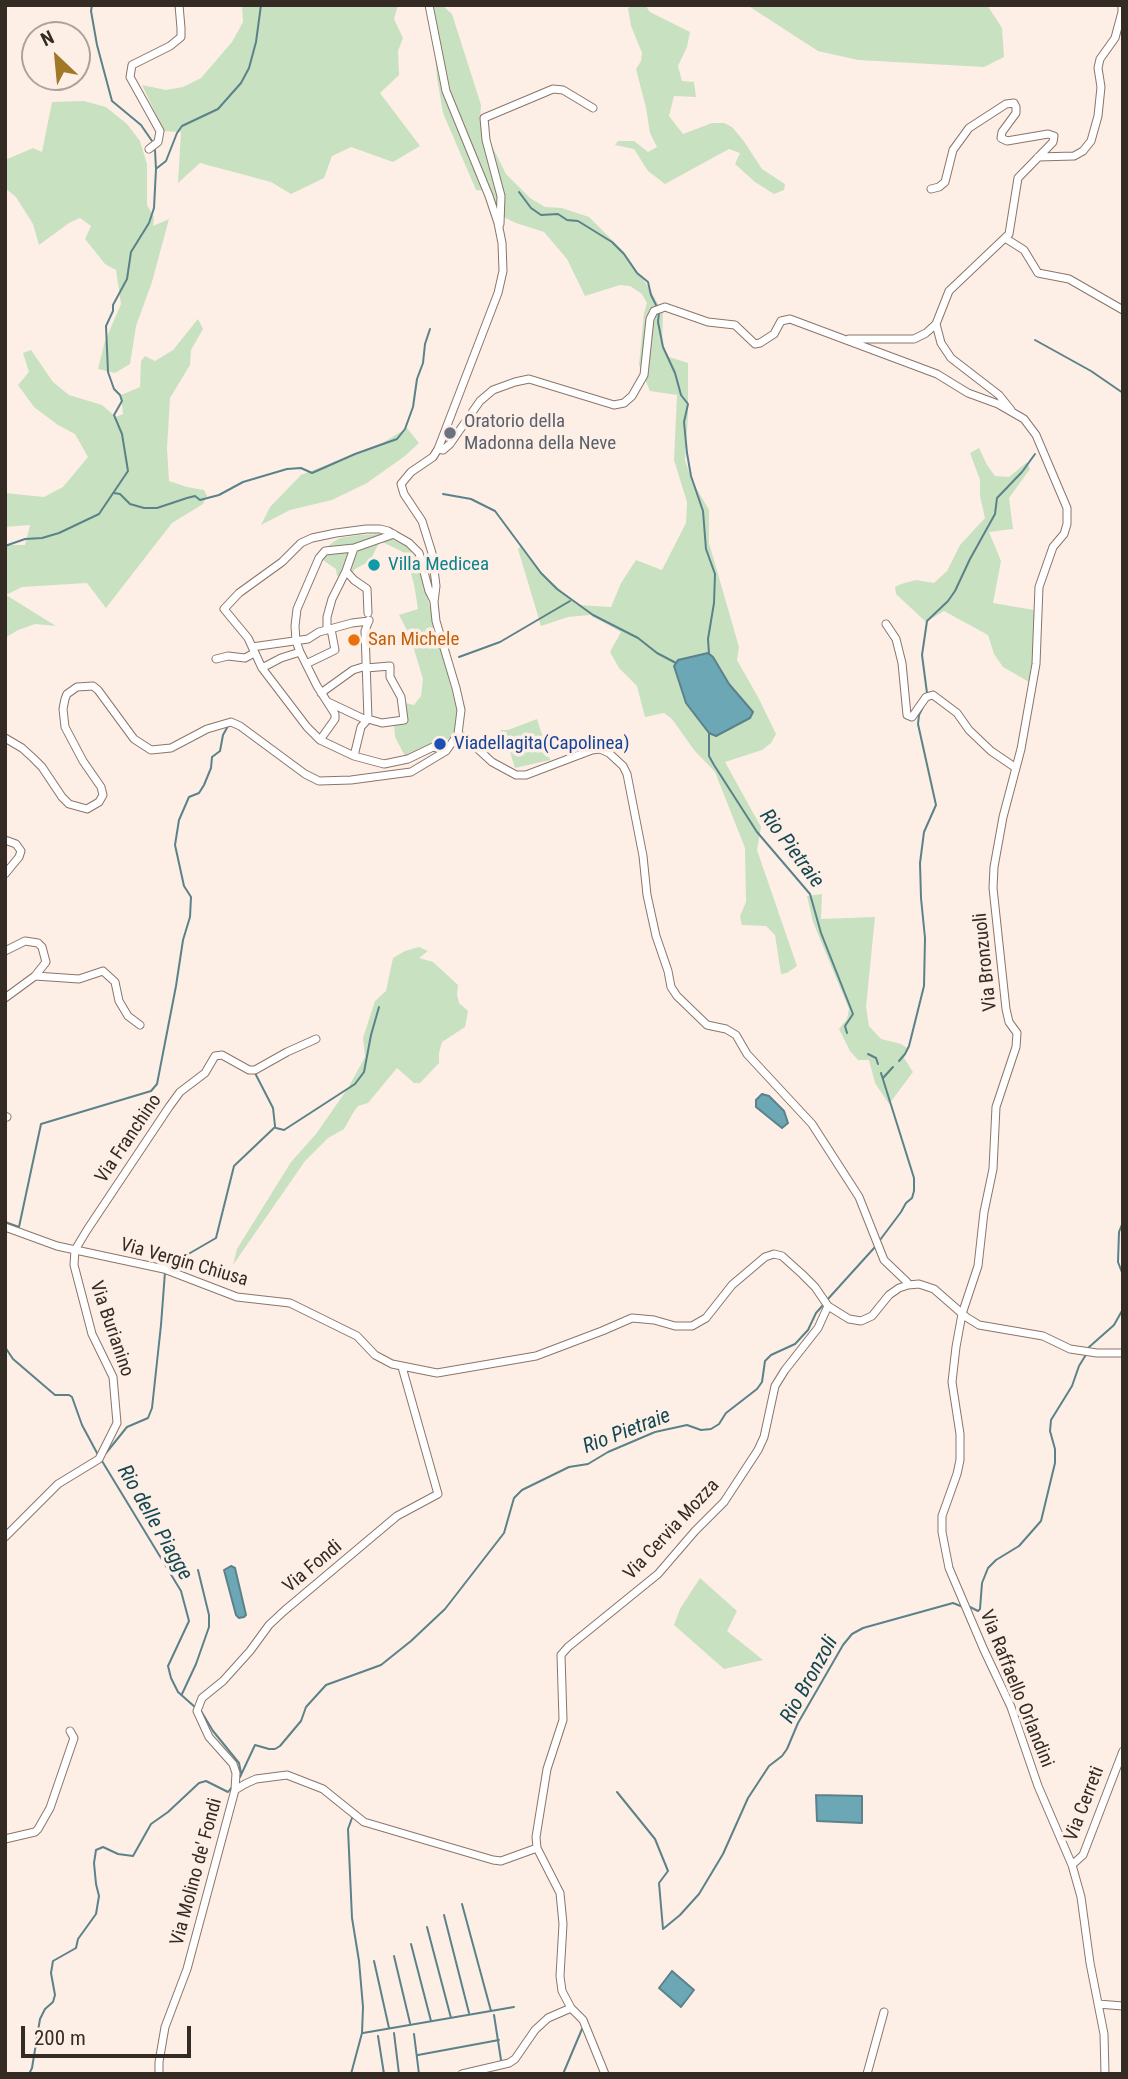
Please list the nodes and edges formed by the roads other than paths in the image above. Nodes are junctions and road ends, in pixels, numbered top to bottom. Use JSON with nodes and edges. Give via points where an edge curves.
{"nodes":[{"id":1,"x":178,"y":5,"type":"edge"},
{"id":2,"x":429,"y":5,"type":"edge"},
{"id":3,"x":1122,"y":5,"type":"edge"},
{"id":4,"x":593,"y":108,"type":"dead end"},
{"id":5,"x":149,"y":149,"type":"dead end"},
{"id":6,"x":1038,"y":157,"type":"junction"},
{"id":7,"x":931,"y":189,"type":"dead end"},
{"id":8,"x":500,"y":235,"type":"junction"},
{"id":9,"x":1005,"y":238,"type":"junction"},
{"id":10,"x":1123,"y":310,"type":"edge"},
{"id":11,"x":936,"y":324,"type":"junction"},
{"id":12,"x":841,"y":338,"type":"junction"},
{"id":13,"x":1013,"y":413,"type":"junction"},
{"id":14,"x":438,"y":449,"type":"junction"},
{"id":15,"x":394,"y":534,"type":"junction"},
{"id":16,"x":354,"y":548,"type":"junction"},
{"id":17,"x":346,"y":571,"type":"junction"},
{"id":18,"x":434,"y":602,"type":"junction"},
{"id":19,"x":369,"y":618,"type":"junction"},
{"id":20,"x":886,"y":624,"type":"dead end"},
{"id":21,"x":329,"y":629,"type":"junction"},
{"id":22,"x":296,"y":642,"type":"junction"},
{"id":23,"x":253,"y":650,"type":"junction"},
{"id":24,"x":300,"y":652,"type":"junction"},
{"id":25,"x":216,"y":659,"type":"dead end"},
{"id":26,"x":306,"y":664,"type":"junction"},
{"id":27,"x":366,"y":666,"type":"junction"},
{"id":28,"x":262,"y":668,"type":"junction"},
{"id":29,"x":319,"y":690,"type":"junction"},
{"id":30,"x":327,"y":702,"type":"junction"},
{"id":31,"x":367,"y":719,"type":"junction"},
{"id":32,"x":458,"y":734,"type":"junction"},
{"id":33,"x":5,"y":738,"type":"edge"},
{"id":34,"x":320,"y":740,"type":"junction"},
{"id":35,"x":446,"y":751,"type":"junction"},
{"id":36,"x":354,"y":756,"type":"junction"},
{"id":37,"x":1016,"y":768,"type":"junction"},
{"id":38,"x":5,"y":840,"type":"edge"},
{"id":39,"x":5,"y":874,"type":"edge"},
{"id":40,"x":5,"y":951,"type":"edge"},
{"id":41,"x":35,"y":976,"type":"junction"},
{"id":42,"x":5,"y":998,"type":"edge"},
{"id":43,"x":140,"y":1025,"type":"dead end"},
{"id":44,"x":316,"y":1039,"type":"dead end"},
{"id":45,"x":5,"y":1227,"type":"edge"},
{"id":46,"x":75,"y":1250,"type":"junction"},
{"id":47,"x":908,"y":1285,"type":"junction"},
{"id":48,"x":828,"y":1306,"type":"junction"},
{"id":49,"x":962,"y":1314,"type":"junction"},
{"id":50,"x":1123,"y":1353,"type":"edge"},
{"id":51,"x":402,"y":1367,"type":"junction"},
{"id":52,"x":5,"y":1537,"type":"edge"},
{"id":53,"x":70,"y":1731,"type":"dead end"},
{"id":54,"x":1123,"y":1751,"type":"edge"},
{"id":55,"x":235,"y":1790,"type":"junction"},
{"id":56,"x":5,"y":1839,"type":"edge"},
{"id":57,"x":537,"y":1848,"type":"junction"},
{"id":58,"x":1072,"y":1864,"type":"junction"},
{"id":59,"x":1097,"y":2004,"type":"junction"},
{"id":60,"x":1123,"y":2006,"type":"edge"},
{"id":61,"x":571,"y":2008,"type":"junction"},
{"id":62,"x":884,"y":2012,"type":"dead end"},
{"id":63,"x":159,"y":2074,"type":"edge"},
{"id":64,"x":462,"y":2074,"type":"edge"},
{"id":65,"x":605,"y":2074,"type":"edge"},
{"id":66,"x":867,"y":2074,"type":"edge"},
{"id":67,"x":1105,"y":2074,"type":"edge"}],
"edges":[{"from":1,"to":5,"type":"street","via":[[181,37],[132,65],[130,77],[160,131],[158,142]]},
{"from":2,"to":8,"type":"street","via":[[446,91]]},
{"from":3,"to":6,"type":"street","via":[[1115,38],[1100,58],[1098,116],[1091,141],[1074,156]]},
{"from":4,"to":8,"type":"street","via":[[554,89],[484,118],[501,196]]},
{"from":6,"to":7,"type":"street","via":[[1054,136],[1001,138],[1016,113],[1014,103],[1006,104],[969,128],[953,150],[945,182]]},
{"from":6,"to":9,"type":"street","via":[[1018,178]]},
{"from":8,"to":14,"type":"street","via":[[503,271],[498,293]]},
{"from":9,"to":10,"type":"street","via":[[1024,250],[1038,273],[1069,279]]},
{"from":9,"to":11,"type":"street","via":[[948,291]]},
{"from":11,"to":12,"type":"street","via":[[914,339]]},
{"from":11,"to":13,"type":"street","name":"Via Bronzuoli","via":[[951,358],[999,395]]},
{"from":12,"to":13,"type":"street","via":[[937,374]]},
{"from":12,"to":14,"type":"street","via":[[790,319],[781,321],[774,334],[755,344],[735,325],[660,307],[650,319],[644,375],[624,403],[614,405],[529,379],[515,382],[480,401],[450,444]]},
{"from":13,"to":37,"type":"street","name":"Via Bronzuoli","via":[[1036,435],[1067,508],[1064,534],[1053,547],[1039,587],[1036,664]]},
{"from":14,"to":18,"type":"street","via":[[401,484],[422,522],[432,553]]},
{"from":15,"to":16,"type":"street"},
{"from":15,"to":18,"type":"street","via":[[419,553]]},
{"from":15,"to":23,"type":"street","via":[[366,529],[312,538],[239,593],[224,609]]},
{"from":16,"to":17,"type":"street"},
{"from":16,"to":22,"type":"street","via":[[325,551],[319,558],[297,609]]},
{"from":17,"to":19,"type":"street","via":[[367,589]]},
{"from":17,"to":21,"type":"street","via":[[332,599]]},
{"from":18,"to":32,"type":"street","via":[[461,710]]},
{"from":19,"to":21,"type":"street"},
{"from":19,"to":27,"type":"street"},
{"from":20,"to":37,"type":"street","via":[[896,639],[902,663],[907,715],[912,717],[926,697],[933,695],[957,713],[991,751]]},
{"from":21,"to":22,"type":"street"},
{"from":21,"to":26,"type":"street","via":[[335,650]]},
{"from":22,"to":23,"type":"street"},
{"from":22,"to":24,"type":"street"},
{"from":23,"to":25,"type":"street","via":[[245,658]]},
{"from":23,"to":28,"type":"street"},
{"from":24,"to":26,"type":"street"},
{"from":24,"to":28,"type":"street"},
{"from":26,"to":29,"type":"street"},
{"from":27,"to":29,"type":"street"},
{"from":27,"to":31,"type":"street"},
{"from":27,"to":31,"type":"street","via":[[390,666],[404,720],[382,723]]},
{"from":28,"to":34,"type":"street"},
{"from":29,"to":30,"type":"street"},
{"from":30,"to":31,"type":"street"},
{"from":30,"to":34,"type":"street","via":[[335,719]]},
{"from":31,"to":36,"type":"street"},
{"from":32,"to":35,"type":"street"},
{"from":32,"to":47,"type":"street","via":[[516,775],[600,749],[624,766],[647,894],[671,987],[707,1025],[736,1035],[747,1055],[812,1124],[859,1197],[884,1259]]},
{"from":33,"to":35,"type":"street","via":[[42,767],[69,804],[87,809],[103,795],[65,727],[63,709],[67,694],[84,686],[103,694],[134,739],[151,750],[171,748],[231,722],[318,780],[402,774]]},
{"from":34,"to":36,"type":"street"},
{"from":35,"to":36,"type":"street","via":[[433,747],[384,764]]},
{"from":37,"to":49,"type":"street","name":"Via Bronzuoli","via":[[1003,817],[993,888],[1006,1009],[1017,1032],[1016,1047],[996,1107],[993,1170],[978,1266]]},
{"from":38,"to":39,"type":"street","via":[[21,851]]},
{"from":40,"to":41,"type":"street","via":[[25,942],[38,943],[46,962]]},
{"from":41,"to":42,"type":"street"},
{"from":41,"to":43,"type":"street","via":[[79,979],[103,971],[115,982],[128,1016]]},
{"from":44,"to":46,"type":"street","name":"Via Franchino","via":[[257,1069],[215,1056],[205,1073],[180,1091]]},
{"from":45,"to":46,"type":"street","name":"Via Vergin Chiusa"},
{"from":46,"to":51,"type":"street","name":"Via Vergin Chiusa","via":[[164,1269],[237,1297],[290,1303],[349,1331],[375,1355]]},
{"from":46,"to":52,"type":"street","name":"Via Burianino","via":[[74,1265],[92,1334],[113,1377],[117,1423],[99,1459],[58,1484]]},
{"from":47,"to":48,"type":"street","name":"Via Vergin Chiusa","via":[[889,1294],[872,1316],[861,1321]]},
{"from":47,"to":49,"type":"street","via":[[934,1289]]},
{"from":48,"to":51,"type":"street","name":"Via Vergin Chiusa","via":[[802,1273],[774,1254],[732,1284],[705,1318],[692,1326],[632,1318],[524,1359],[437,1373]]},
{"from":48,"to":57,"type":"street","name":"Via Cervia Mozza","via":[[818,1328],[775,1387],[764,1437],[724,1502],[658,1574],[561,1655],[563,1720],[547,1769],[537,1820]]},
{"from":49,"to":50,"type":"street","via":[[979,1325],[1042,1336],[1070,1349]]},
{"from":49,"to":58,"type":"street","name":"Via Raffaello Orlandini","via":[[952,1382],[960,1460],[942,1516],[945,1552]]},
{"from":51,"to":55,"type":"street","name":"Via Fondi","via":[[438,1494],[397,1516],[284,1611],[223,1681],[202,1698],[197,1711],[209,1737],[233,1764]]},
{"from":53,"to":56,"type":"street","via":[[74,1738],[38,1829]]},
{"from":54,"to":58,"type":"street","name":"Via Cerreti","via":[[1083,1854]]},
{"from":55,"to":57,"type":"street","name":"Via Molino de' Fondi","via":[[256,1779],[287,1775],[323,1789],[364,1822],[450,1849],[501,1861]]},
{"from":55,"to":63,"type":"street","name":"Via Molino de' Fondi","via":[[187,1969],[165,2027]]},
{"from":57,"to":61,"type":"street","name":"Via Cervia Mozza","via":[[560,1893],[560,1976]]},
{"from":58,"to":59,"type":"street","name":"Via Raffaello Orlandini"},
{"from":59,"to":60,"type":"street"},
{"from":59,"to":67,"type":"street","name":"Via Raffaello Orlandini","via":[[1104,2034]]},
{"from":61,"to":64,"type":"street","via":[[548,2018],[509,2063]]},
{"from":61,"to":65,"type":"street","name":"Via Cervia Mozza","via":[[583,2020]]},
{"from":62,"to":66,"type":"street"}]}
